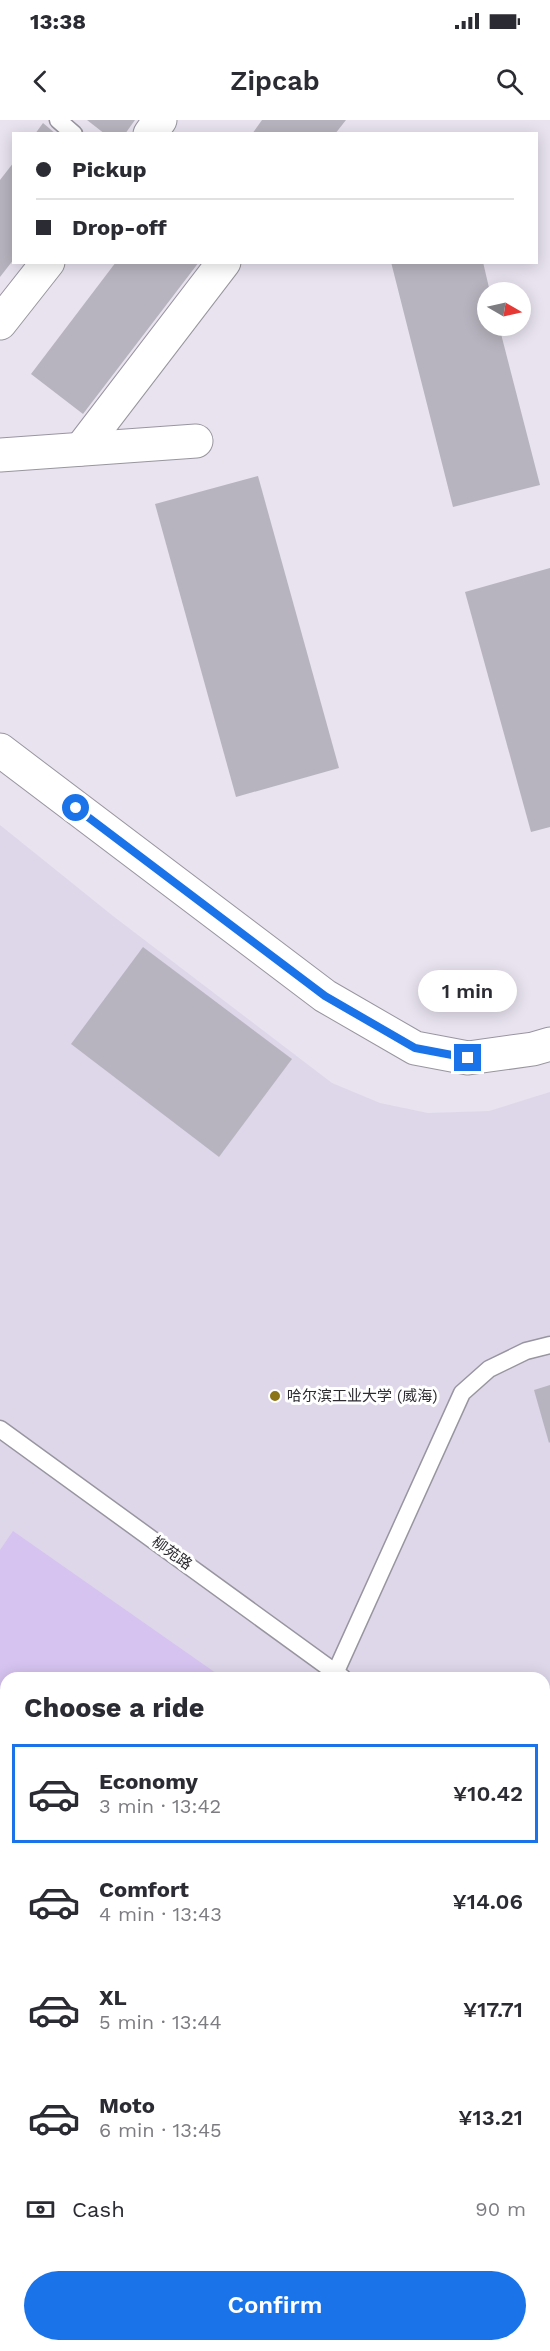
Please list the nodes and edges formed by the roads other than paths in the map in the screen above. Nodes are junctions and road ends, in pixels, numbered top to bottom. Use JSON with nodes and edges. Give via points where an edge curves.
{"nodes":[{"id":1,"x":58,"y":120,"type":"edge"},
{"id":2,"x":72,"y":132,"type":"edge"},
{"id":3,"x":46,"y":264,"type":"edge"},
{"id":4,"x":232,"y":264,"type":"edge"},
{"id":5,"x":0,"y":323,"type":"edge"},
{"id":6,"x":196,"y":441,"type":"dead end"},
{"id":7,"x":81,"y":449,"type":"junction"},
{"id":8,"x":0,"y":455,"type":"edge"},
{"id":9,"x":0,"y":750,"type":"edge"},
{"id":10,"x":550,"y":1044,"type":"edge"},
{"id":11,"x":550,"y":1345,"type":"edge"},
{"id":12,"x":0,"y":1429,"type":"edge"},
{"id":13,"x":330,"y":1672,"type":"edge"},
{"id":14,"x":339,"y":1672,"type":"edge"}],
"edges":[{"from":1,"to":2,"type":"lane"},
{"from":3,"to":5,"type":"street"},
{"from":4,"to":7,"type":"street"},
{"from":6,"to":7,"type":"street"},
{"from":7,"to":8,"type":"street"},
{"from":9,"to":10,"type":"street","via":[[325,996],[415,1048],[468,1058]]},
{"from":11,"to":14,"type":"lane","via":[[489,1368],[462,1393]]},
{"from":12,"to":13,"type":"lane","name":"柳苑路"}]}
